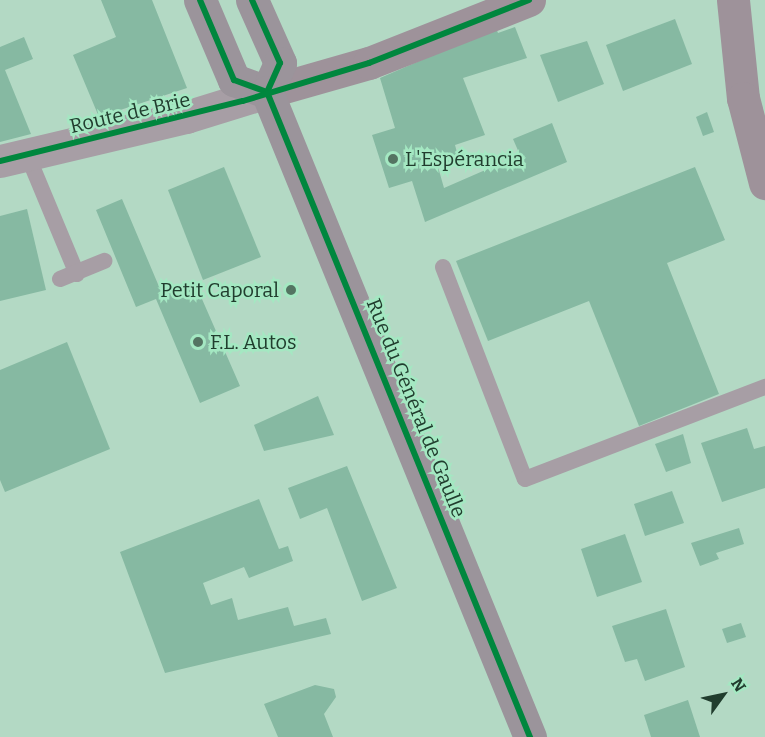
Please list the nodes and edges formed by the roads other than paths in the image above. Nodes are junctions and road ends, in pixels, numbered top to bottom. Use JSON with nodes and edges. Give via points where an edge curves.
{"nodes":[{"id":1,"x":200,"y":0,"type":"edge"},
{"id":2,"x":252,"y":0,"type":"edge"},
{"id":3,"x":529,"y":0,"type":"edge"},
{"id":4,"x":733,"y":0,"type":"edge"},
{"id":5,"x":487,"y":7,"type":"edge"},
{"id":6,"x":267,"y":92,"type":"junction"},
{"id":7,"x":13,"y":158,"type":"edge"},
{"id":8,"x":765,"y":183,"type":"edge"},
{"id":9,"x":104,"y":261,"type":"dead end"},
{"id":10,"x":443,"y":267,"type":"dead end"},
{"id":11,"x":77,"y":274,"type":"junction"},
{"id":12,"x":60,"y":279,"type":"dead end"},
{"id":13,"x":765,"y":387,"type":"edge"},
{"id":14,"x":530,"y":737,"type":"edge"}],
"edges":[{"from":1,"to":6,"type":"main road","via":[[234,80]]},
{"from":2,"to":6,"type":"main road","via":[[280,63]]},
{"from":3,"to":5,"type":"street"},
{"from":4,"to":8,"type":"street","via":[[743,98]]},
{"from":5,"to":6,"type":"street","via":[[369,63]]},
{"from":6,"to":7,"type":"street","name":"Route de Brie","via":[[195,115]]},
{"from":6,"to":14,"type":"main road","name":"Rue du Général de Gaulle"},
{"from":7,"to":11,"type":"lane"},
{"from":9,"to":11,"type":"lane"},
{"from":10,"to":13,"type":"lane","via":[[525,479]]},
{"from":11,"to":12,"type":"lane"}]}
